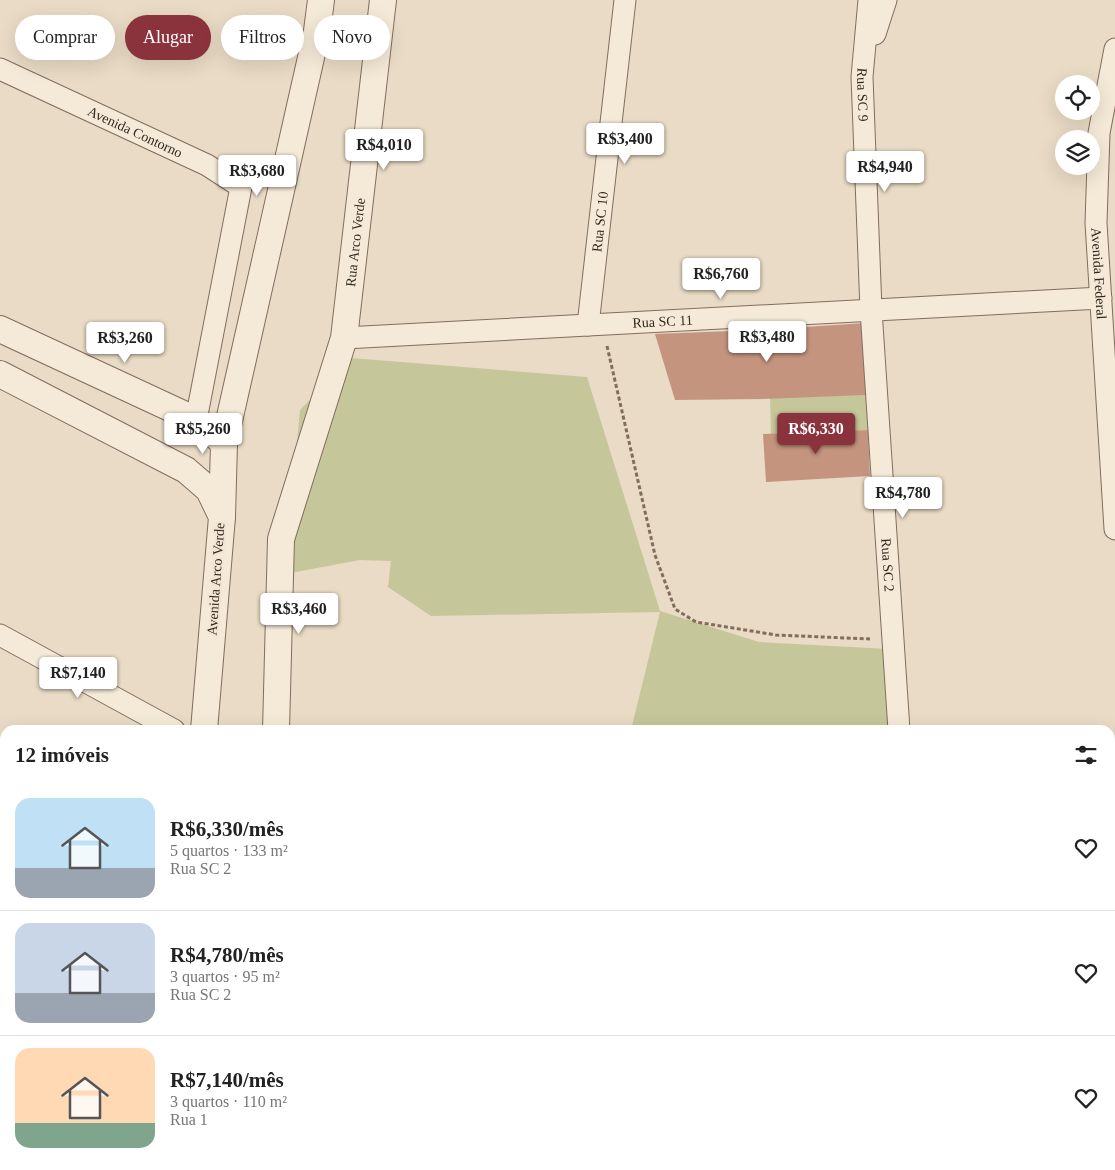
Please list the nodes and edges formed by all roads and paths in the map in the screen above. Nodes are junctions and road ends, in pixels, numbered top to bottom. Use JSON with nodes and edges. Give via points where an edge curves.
{"nodes":[{"id":1,"x":321,"y":0,"type":"edge"},
{"id":2,"x":383,"y":0,"type":"edge"},
{"id":3,"x":625,"y":0,"type":"edge"},
{"id":4,"x":869,"y":0,"type":"edge"},
{"id":5,"x":886,"y":0,"type":"edge"},
{"id":6,"x":1115,"y":48,"type":"edge"},
{"id":7,"x":0,"y":70,"type":"edge"},
{"id":8,"x":862,"y":77,"type":"junction"},
{"id":9,"x":1101,"y":298,"type":"junction"},
{"id":10,"x":871,"y":310,"type":"junction"},
{"id":11,"x":595,"y":325,"type":"junction"},
{"id":12,"x":0,"y":328,"type":"edge"},
{"id":13,"x":344,"y":338,"type":"junction"},
{"id":14,"x":0,"y":374,"type":"edge"},
{"id":15,"x":196,"y":420,"type":"junction"},
{"id":16,"x":224,"y":443,"type":"junction"},
{"id":17,"x":222,"y":517,"type":"junction"},
{"id":18,"x":1115,"y":529,"type":"edge"},
{"id":19,"x":0,"y":635,"type":"edge"},
{"id":20,"x":893,"y":640,"type":"junction"},
{"id":21,"x":165,"y":725,"type":"edge"},
{"id":22,"x":204,"y":725,"type":"edge"},
{"id":23,"x":276,"y":725,"type":"edge"},
{"id":24,"x":899,"y":725,"type":"edge"}],
"edges":[{"from":1,"to":16,"type":"street","via":[[317,31]]},
{"from":2,"to":13,"type":"street","name":"Rua Arco Verde"},
{"from":3,"to":11,"type":"street","name":"Rua SC 10"},
{"from":4,"to":8,"type":"street","name":"Rua SC 9"},
{"from":5,"to":8,"type":"street"},
{"from":6,"to":9,"type":"street","name":"Avenida Federal","via":[[1099,133],[1096,223]]},
{"from":7,"to":15,"type":"street","name":"Avenida Contorno","via":[[207,165],[241,186]]},
{"from":8,"to":10,"type":"street","name":"Rua SC 9"},
{"from":9,"to":10,"type":"street","name":"Rua SC 11"},
{"from":9,"to":18,"type":"street","name":"Avenida Federal"},
{"from":10,"to":11,"type":"street","name":"Rua SC 11"},
{"from":10,"to":20,"type":"street","name":"Rua SC 2"},
{"from":11,"to":13,"type":"street","name":"Rua SC 11"},
{"from":11,"to":20,"type":"path","via":[[655,555],[675,608],[696,622],[776,635]]},
{"from":12,"to":15,"type":"street"},
{"from":13,"to":23,"type":"street","name":"Rua Arco Verde","via":[[281,540]]},
{"from":14,"to":17,"type":"street","name":"Avenida Arco Verde","via":[[186,470],[209,490]]},
{"from":15,"to":16,"type":"street"},
{"from":16,"to":17,"type":"street"},
{"from":17,"to":22,"type":"street","name":"Avenida Arco Verde"},
{"from":19,"to":21,"type":"street"},
{"from":20,"to":24,"type":"street","name":"Rua SC 2"}]}
